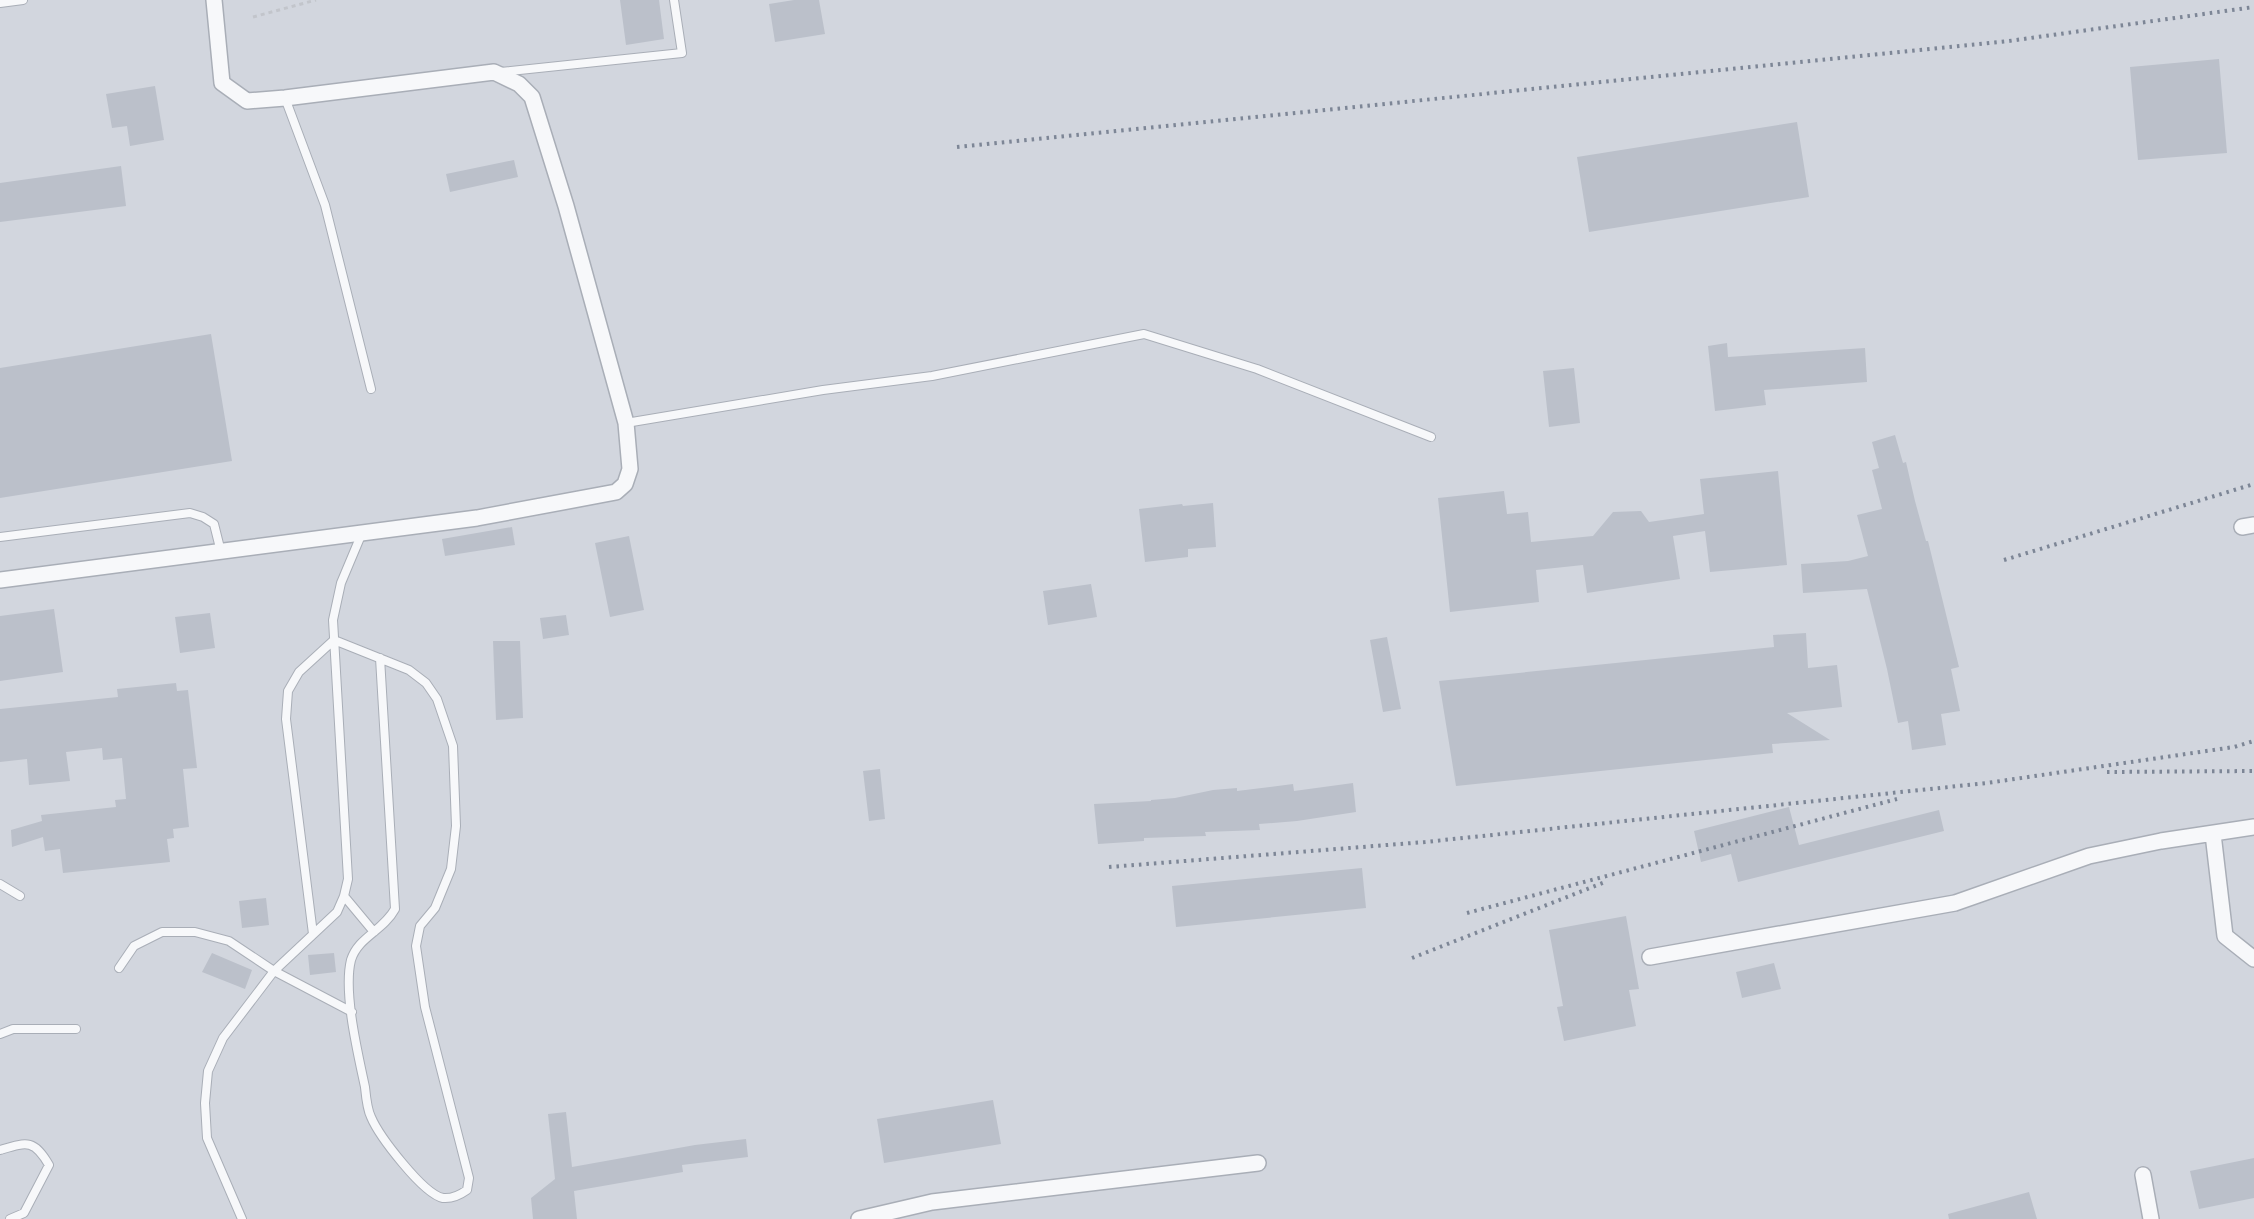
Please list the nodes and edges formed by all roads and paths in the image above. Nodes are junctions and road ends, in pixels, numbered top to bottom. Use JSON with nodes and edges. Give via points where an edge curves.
{"nodes":[{"id":1,"x":23,"y":0,"type":"edge"},
{"id":2,"x":214,"y":0,"type":"edge"},
{"id":3,"x":316,"y":0,"type":"edge"},
{"id":4,"x":674,"y":0,"type":"edge"},
{"id":5,"x":0,"y":3,"type":"edge"},
{"id":6,"x":253,"y":17,"type":"dead end"},
{"id":7,"x":494,"y":72,"type":"junction"},
{"id":8,"x":285,"y":98,"type":"junction"},
{"id":9,"x":370,"y":389,"type":"dead end"},
{"id":10,"x":626,"y":423,"type":"junction"},
{"id":11,"x":1431,"y":437,"type":"dead end"},
{"id":12,"x":363,"y":531,"type":"junction"},
{"id":13,"x":0,"y":537,"type":"edge"},
{"id":14,"x":221,"y":552,"type":"junction"},
{"id":15,"x":0,"y":580,"type":"edge"},
{"id":16,"x":334,"y":640,"type":"junction"},
{"id":17,"x":380,"y":658,"type":"junction"},
{"id":18,"x":2254,"y":827,"type":"edge"},
{"id":19,"x":2213,"y":834,"type":"junction"},
{"id":20,"x":0,"y":884,"type":"edge"},
{"id":21,"x":20,"y":896,"type":"dead end"},
{"id":22,"x":344,"y":896,"type":"junction"},
{"id":23,"x":374,"y":932,"type":"junction"},
{"id":24,"x":313,"y":934,"type":"junction"},
{"id":25,"x":1650,"y":957,"type":"dead end"},
{"id":26,"x":2254,"y":959,"type":"edge"},
{"id":27,"x":119,"y":968,"type":"dead end"},
{"id":28,"x":274,"y":971,"type":"junction"},
{"id":29,"x":352,"y":1012,"type":"junction"},
{"id":30,"x":76,"y":1029,"type":"dead end"},
{"id":31,"x":0,"y":1034,"type":"edge"},
{"id":32,"x":0,"y":1150,"type":"edge"},
{"id":33,"x":1258,"y":1163,"type":"dead end"},
{"id":34,"x":2143,"y":1175,"type":"dead end"},
{"id":35,"x":10,"y":1219,"type":"edge"},
{"id":36,"x":242,"y":1219,"type":"edge"},
{"id":37,"x":860,"y":1219,"type":"edge"},
{"id":38,"x":2151,"y":1219,"type":"edge"}],
"edges":[{"from":1,"to":5,"type":"lane"},
{"from":2,"to":8,"type":"street","via":[[222,84],[247,101]]},
{"from":3,"to":6,"type":"path"},
{"from":4,"to":7,"type":"lane","via":[[682,53]]},
{"from":7,"to":8,"type":"street"},
{"from":7,"to":10,"type":"street","via":[[519,84],[532,97]]},
{"from":8,"to":9,"type":"lane","via":[[326,205]]},
{"from":10,"to":11,"type":"lane","via":[[823,390],[932,376],[1144,334],[1257,369]]},
{"from":10,"to":12,"type":"street","via":[[630,469],[625,484],[616,492],[477,518]]},
{"from":12,"to":14,"type":"street"},
{"from":12,"to":16,"type":"lane","via":[[336,598],[332,620]]},
{"from":13,"to":14,"type":"lane","via":[[190,513],[214,524]]},
{"from":14,"to":15,"type":"street"},
{"from":16,"to":17,"type":"lane"},
{"from":16,"to":22,"type":"lane","via":[[348,879]]},
{"from":16,"to":24,"type":"lane","via":[[299,672],[288,691],[286,719]]},
{"from":17,"to":23,"type":"lane","via":[[395,909],[388,921]]},
{"from":17,"to":29,"type":"lane","via":[[409,670],[426,683],[437,699],[454,746],[456,826],[451,869],[435,908],[420,926],[416,946],[425,1007],[469,1178],[467,1190],[457,1197],[442,1198],[412,1175],[370,1117]]},
{"from":18,"to":19,"type":"street"},
{"from":19,"to":25,"type":"street","via":[[2089,856],[1955,903]]},
{"from":19,"to":26,"type":"street","via":[[2226,936]]},
{"from":20,"to":21,"type":"lane"},
{"from":22,"to":23,"type":"lane"},
{"from":22,"to":24,"type":"lane","via":[[337,912]]},
{"from":23,"to":29,"type":"lane","via":[[362,941],[352,959],[348,988]]},
{"from":24,"to":28,"type":"lane"},
{"from":27,"to":28,"type":"lane","via":[[134,946],[162,932],[196,932],[229,941]]},
{"from":28,"to":29,"type":"lane"},
{"from":28,"to":36,"type":"lane","via":[[223,1038],[208,1071],[204,1103],[207,1138]]},
{"from":30,"to":31,"type":"lane","via":[[13,1029]]},
{"from":32,"to":35,"type":"lane","via":[[24,1143],[40,1150],[49,1165],[24,1213]]},
{"from":33,"to":37,"type":"street","via":[[932,1202]]},
{"from":34,"to":38,"type":"street"}]}
